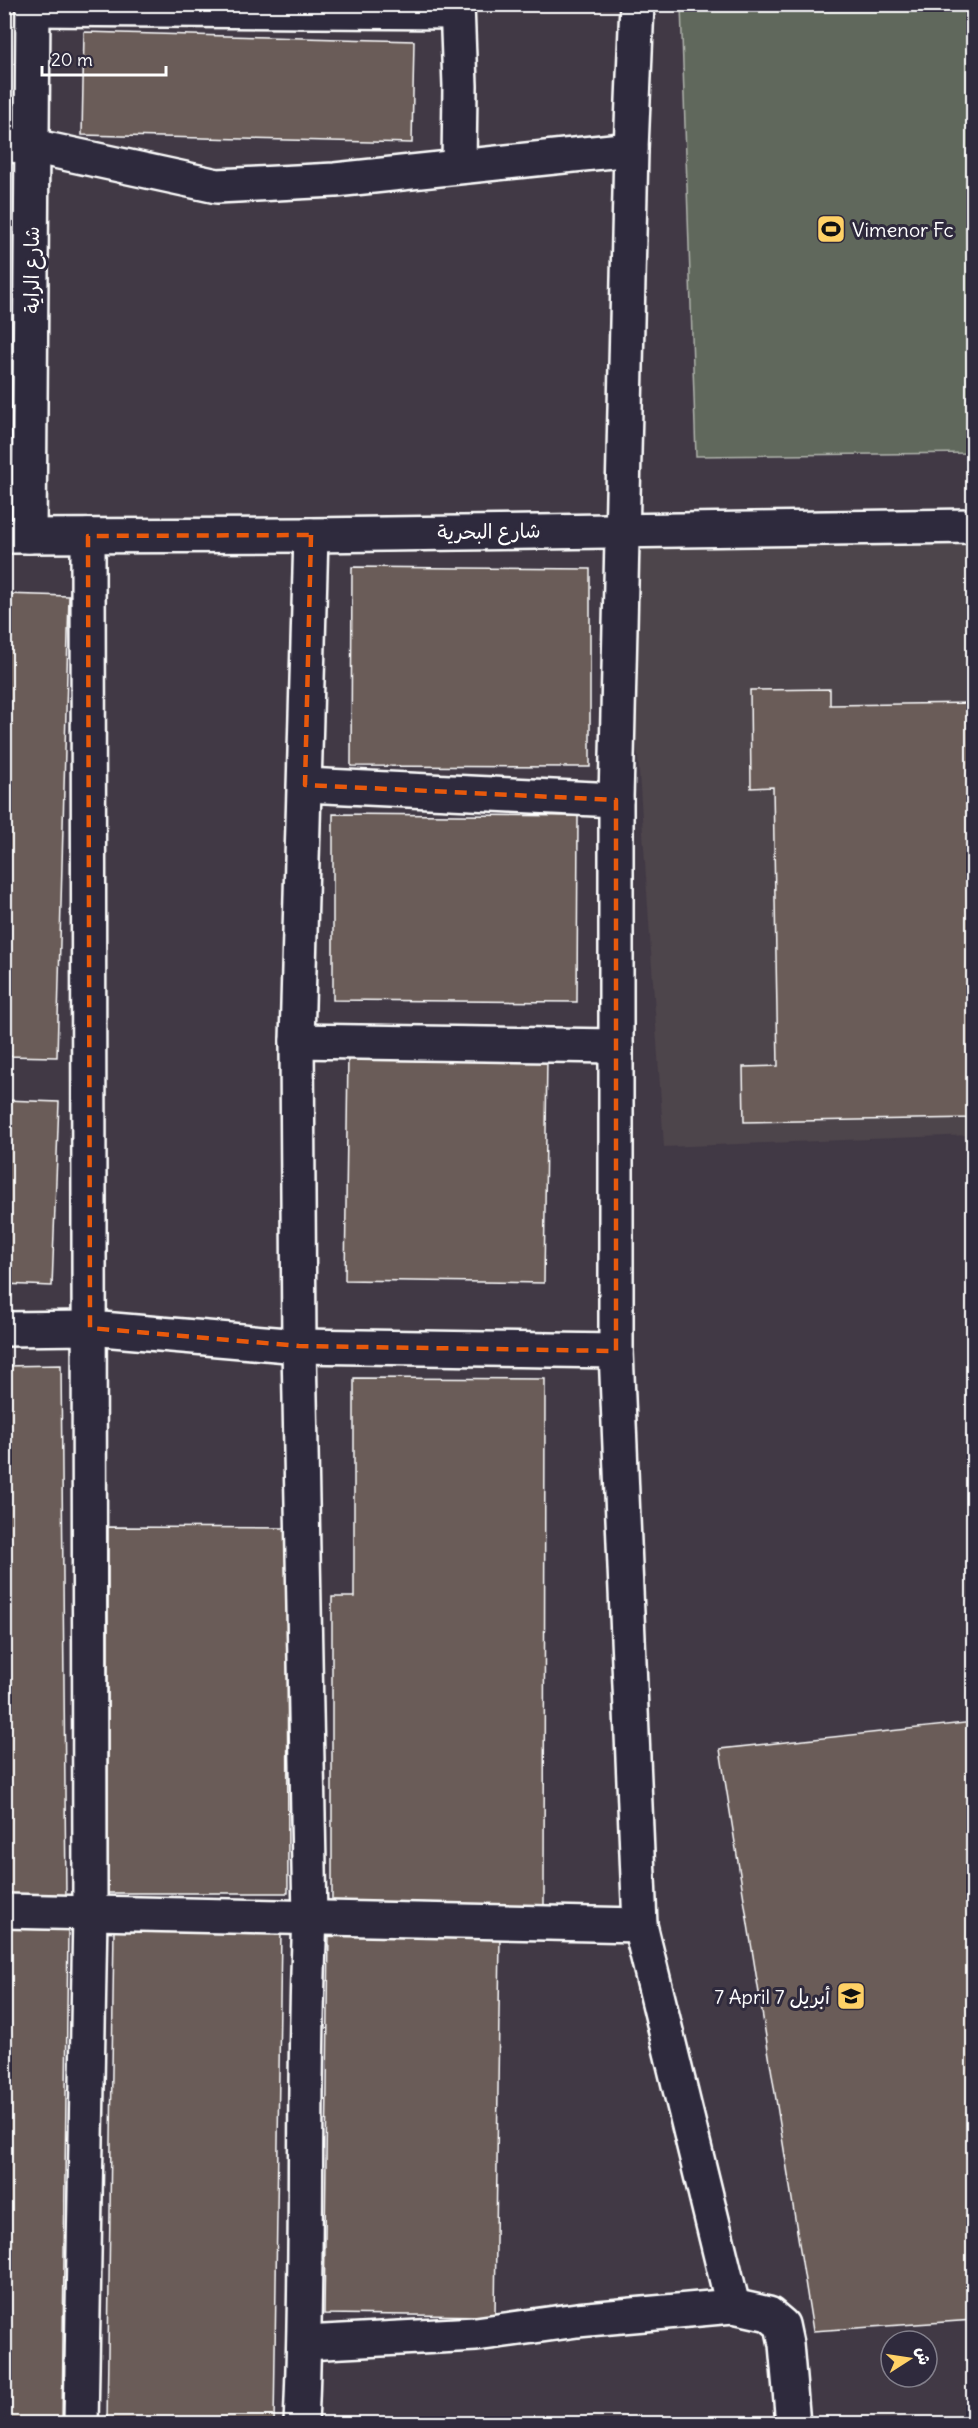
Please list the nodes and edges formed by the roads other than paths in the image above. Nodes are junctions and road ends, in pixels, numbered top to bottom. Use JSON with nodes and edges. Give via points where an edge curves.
{"nodes":[{"id":1,"x":637,"y":4,"type":"edge"},
{"id":2,"x":33,"y":7,"type":"edge"},
{"id":3,"x":457,"y":8,"type":"edge"},
{"id":4,"x":18,"y":146,"type":"edge"},
{"id":5,"x":631,"y":149,"type":"junction"},
{"id":6,"x":459,"y":166,"type":"junction"},
{"id":7,"x":974,"y":526,"type":"edge"},
{"id":8,"x":623,"y":529,"type":"junction"},
{"id":9,"x":311,"y":535,"type":"junction"},
{"id":10,"x":17,"y":536,"type":"edge"},
{"id":11,"x":88,"y":536,"type":"junction"},
{"id":12,"x":305,"y":785,"type":"junction"},
{"id":13,"x":616,"y":800,"type":"junction"},
{"id":14,"x":297,"y":1041,"type":"junction"},
{"id":15,"x":616,"y":1046,"type":"junction"},
{"id":16,"x":90,"y":1328,"type":"junction"},
{"id":17,"x":4,"y":1329,"type":"edge"},
{"id":18,"x":299,"y":1346,"type":"junction"},
{"id":19,"x":616,"y":1351,"type":"junction"},
{"id":20,"x":4,"y":1911,"type":"edge"},
{"id":21,"x":90,"y":1913,"type":"junction"},
{"id":22,"x":310,"y":1919,"type":"junction"},
{"id":23,"x":640,"y":1925,"type":"junction"},
{"id":24,"x":733,"y":2306,"type":"junction"},
{"id":25,"x":304,"y":2343,"type":"junction"},
{"id":26,"x":81,"y":2424,"type":"edge"},
{"id":27,"x":301,"y":2424,"type":"edge"},
{"id":28,"x":793,"y":2424,"type":"edge"}],
"edges":[{"from":1,"to":5,"type":"street"},
{"from":2,"to":3,"type":"street"},
{"from":2,"to":4,"type":"street","name":"شارع الراية"},
{"from":3,"to":6,"type":"street"},
{"from":4,"to":6,"type":"street","via":[[217,186],[335,180]]},
{"from":4,"to":10,"type":"street","name":"شارع الراية"},
{"from":5,"to":6,"type":"street"},
{"from":5,"to":8,"type":"street"},
{"from":7,"to":8,"type":"street","name":"شارع البحرية"},
{"from":8,"to":9,"type":"street","name":"شارع البحرية"},
{"from":8,"to":13,"type":"street"},
{"from":9,"to":11,"type":"street","name":"شارع البحرية"},
{"from":9,"to":12,"type":"street"},
{"from":10,"to":11,"type":"street","name":"شارع البحرية"},
{"from":11,"to":16,"type":"street"},
{"from":12,"to":13,"type":"street"},
{"from":12,"to":14,"type":"street"},
{"from":13,"to":15,"type":"street"},
{"from":14,"to":15,"type":"street"},
{"from":14,"to":18,"type":"street"},
{"from":15,"to":19,"type":"street"},
{"from":16,"to":17,"type":"street"},
{"from":16,"to":18,"type":"street"},
{"from":16,"to":21,"type":"street"},
{"from":18,"to":19,"type":"street"},
{"from":18,"to":22,"type":"street"},
{"from":19,"to":23,"type":"street"},
{"from":20,"to":21,"type":"street"},
{"from":21,"to":22,"type":"street"},
{"from":21,"to":26,"type":"street"},
{"from":22,"to":23,"type":"street"},
{"from":22,"to":25,"type":"street"},
{"from":23,"to":24,"type":"street"},
{"from":24,"to":25,"type":"street","via":[[476,2334]]},
{"from":24,"to":28,"type":"street","via":[[769,2314],[782,2325]]},
{"from":25,"to":27,"type":"street"}]}
